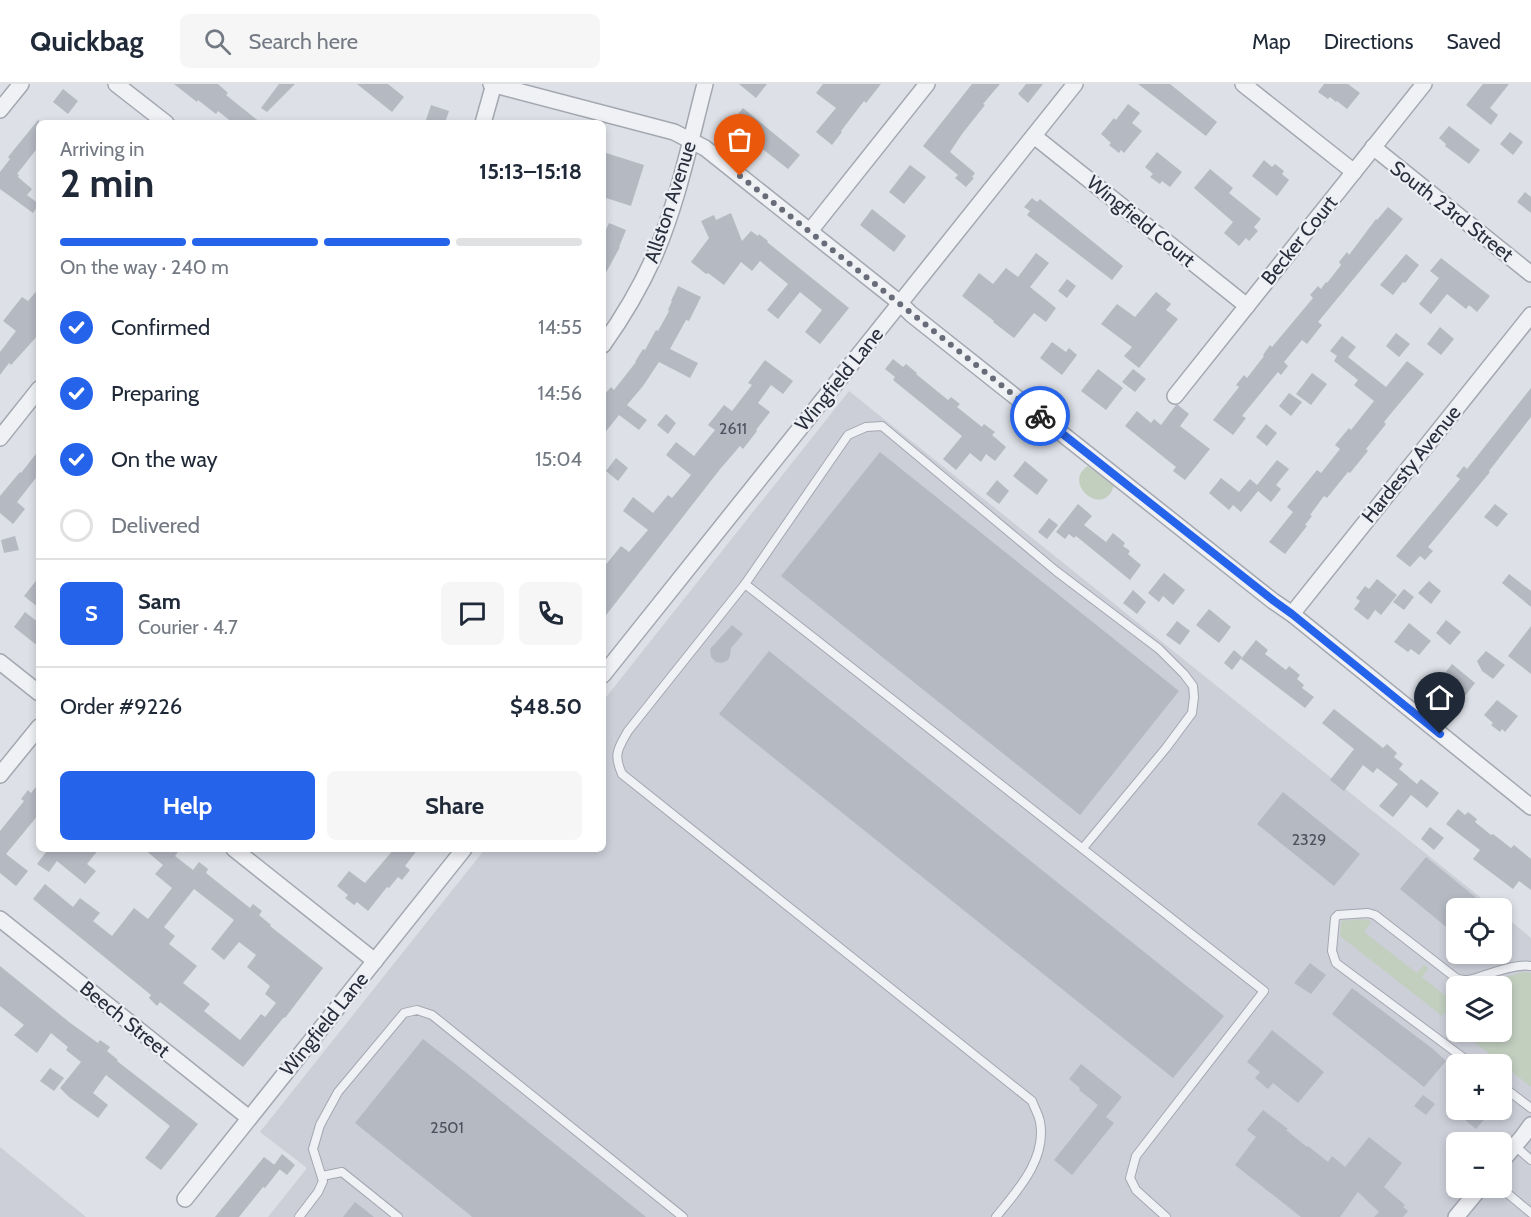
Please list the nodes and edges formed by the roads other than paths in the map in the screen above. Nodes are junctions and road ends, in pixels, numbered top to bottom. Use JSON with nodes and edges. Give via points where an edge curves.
{"nodes":[{"id":1,"x":21,"y":84,"type":"edge"},
{"id":2,"x":116,"y":84,"type":"edge"},
{"id":3,"x":493,"y":84,"type":"edge"},
{"id":4,"x":705,"y":84,"type":"edge"},
{"id":5,"x":927,"y":84,"type":"edge"},
{"id":6,"x":1076,"y":84,"type":"edge"},
{"id":7,"x":1243,"y":84,"type":"edge"},
{"id":8,"x":1424,"y":84,"type":"edge"},
{"id":9,"x":0,"y":110,"type":"edge"},
{"id":10,"x":162,"y":120,"type":"edge"},
{"id":11,"x":484,"y":120,"type":"edge"},
{"id":12,"x":1034,"y":136,"type":"junction"},
{"id":13,"x":690,"y":140,"type":"junction"},
{"id":14,"x":1373,"y":147,"type":"junction"},
{"id":15,"x":1354,"y":172,"type":"junction"},
{"id":16,"x":810,"y":231,"type":"junction"},
{"id":17,"x":1531,"y":274,"type":"edge"},
{"id":18,"x":900,"y":303,"type":"junction"},
{"id":19,"x":1247,"y":306,"type":"junction"},
{"id":20,"x":1531,"y":315,"type":"edge"},
{"id":21,"x":606,"y":341,"type":"edge"},
{"id":22,"x":36,"y":393,"type":"edge"},
{"id":23,"x":1175,"y":396,"type":"dead end"},
{"id":24,"x":0,"y":438,"type":"edge"},
{"id":25,"x":745,"y":584,"type":"junction"},
{"id":26,"x":1292,"y":614,"type":"junction"},
{"id":27,"x":0,"y":662,"type":"edge"},
{"id":28,"x":606,"y":671,"type":"edge"},
{"id":29,"x":36,"y":691,"type":"edge"},
{"id":30,"x":36,"y":731,"type":"edge"},
{"id":31,"x":0,"y":775,"type":"edge"},
{"id":32,"x":1531,"y":807,"type":"edge"},
{"id":33,"x":1083,"y":848,"type":"junction"},
{"id":34,"x":238,"y":852,"type":"edge"},
{"id":35,"x":462,"y":852,"type":"edge"},
{"id":36,"x":0,"y":919,"type":"edge"},
{"id":37,"x":375,"y":961,"type":"junction"},
{"id":38,"x":1531,"y":966,"type":"edge"},
{"id":39,"x":1458,"y":1054,"type":"edge"},
{"id":40,"x":1512,"y":1094,"type":"edge"},
{"id":41,"x":1531,"y":1108,"type":"edge"},
{"id":42,"x":249,"y":1118,"type":"junction"},
{"id":43,"x":1531,"y":1125,"type":"edge"},
{"id":44,"x":1515,"y":1146,"type":"junction"},
{"id":45,"x":1512,"y":1149,"type":"edge"},
{"id":46,"x":1531,"y":1160,"type":"edge"},
{"id":47,"x":322,"y":1176,"type":"junction"},
{"id":48,"x":1512,"y":1197,"type":"edge"},
{"id":49,"x":1472,"y":1198,"type":"edge"},
{"id":50,"x":185,"y":1199,"type":"dead end"},
{"id":51,"x":1531,"y":1213,"type":"edge"},
{"id":52,"x":299,"y":1217,"type":"edge"},
{"id":53,"x":398,"y":1217,"type":"edge"},
{"id":54,"x":683,"y":1217,"type":"edge"},
{"id":55,"x":996,"y":1217,"type":"edge"},
{"id":56,"x":1166,"y":1217,"type":"edge"},
{"id":57,"x":1456,"y":1217,"type":"edge"}],
"edges":[{"from":1,"to":9,"type":"street"},
{"from":2,"to":10,"type":"street"},
{"from":3,"to":11,"type":"street"},
{"from":3,"to":13,"type":"street","via":[[674,132]]},
{"from":4,"to":13,"type":"street","name":"Allston Avenue"},
{"from":5,"to":16,"type":"street"},
{"from":6,"to":12,"type":"street","name":"Wingfield Lane"},
{"from":7,"to":15,"type":"street"},
{"from":8,"to":14,"type":"street","name":"Becker Court"},
{"from":12,"to":18,"type":"street","name":"Wingfield Lane"},
{"from":12,"to":19,"type":"street","name":"Wingfield Court"},
{"from":13,"to":16,"type":"street"},
{"from":13,"to":21,"type":"street","name":"Allston Avenue","via":[[654,256]]},
{"from":14,"to":15,"type":"street","name":"Becker Court"},
{"from":14,"to":17,"type":"street","name":"South 23rd Street"},
{"from":15,"to":19,"type":"street","name":"Becker Court"},
{"from":16,"to":18,"type":"street"},
{"from":18,"to":26,"type":"street"},
{"from":18,"to":28,"type":"street","name":"Wingfield Lane"},
{"from":19,"to":23,"type":"street","name":"Becker Court"},
{"from":20,"to":26,"type":"street","name":"Hardesty Avenue"},
{"from":22,"to":24,"type":"street"},
{"from":25,"to":33,"type":"lane"},
{"from":25,"to":33,"type":"lane","via":[[848,435],[866,427],[882,426],[1056,571],[1159,649],[1193,686],[1192,713]]},
{"from":25,"to":55,"type":"lane","via":[[628,731],[618,749],[617,764],[622,774],[1032,1101],[1040,1122],[1041,1142],[1020,1186]]},
{"from":26,"to":32,"type":"street"},
{"from":27,"to":29,"type":"street"},
{"from":30,"to":31,"type":"street"},
{"from":33,"to":56,"type":"lane","via":[[1264,991],[1136,1156],[1130,1178],[1136,1190]]},
{"from":34,"to":37,"type":"street"},
{"from":35,"to":37,"type":"street","name":"Wingfield Lane"},
{"from":36,"to":42,"type":"street","name":"Beech Street"},
{"from":37,"to":42,"type":"street","name":"Wingfield Lane"},
{"from":38,"to":39,"type":"lane","via":[[1462,981],[1375,915],[1335,918],[1332,951],[1336,963]]},
{"from":40,"to":41,"type":"lane"},
{"from":42,"to":50,"type":"street","name":"Wingfield Lane"},
{"from":43,"to":44,"type":"street"},
{"from":44,"to":45,"type":"street"},
{"from":44,"to":46,"type":"lane"},
{"from":47,"to":52,"type":"lane","via":[[318,1192]]},
{"from":47,"to":53,"type":"lane","via":[[342,1172]]},
{"from":47,"to":54,"type":"lane","via":[[313,1149],[320,1125],[338,1092],[404,1013],[417,1010],[432,1015]]},
{"from":48,"to":51,"type":"lane"},
{"from":49,"to":57,"type":"street"}]}
